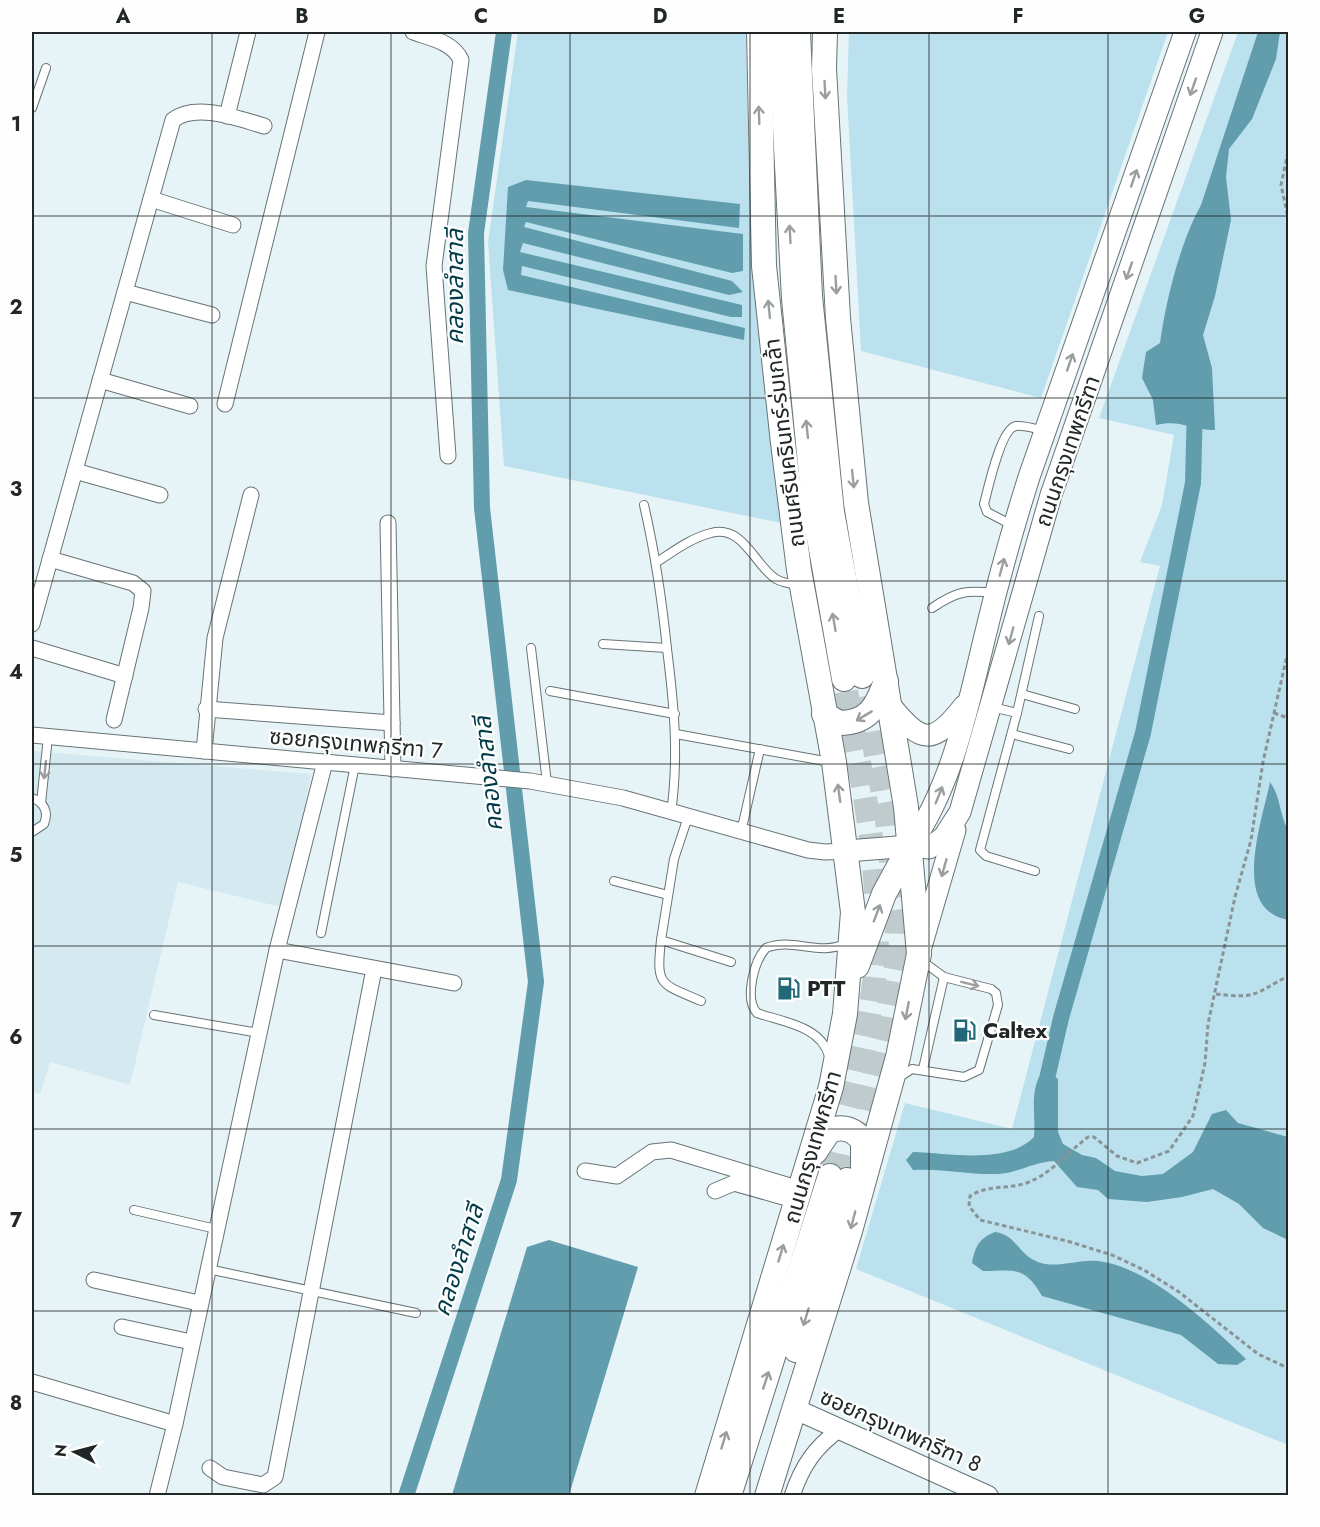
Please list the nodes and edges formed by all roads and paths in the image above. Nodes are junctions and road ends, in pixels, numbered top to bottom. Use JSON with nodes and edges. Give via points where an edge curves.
{"nodes":[{"id":1,"x":248,"y":32,"type":"edge"},
{"id":2,"x":317,"y":32,"type":"edge"},
{"id":3,"x":413,"y":32,"type":"edge"},
{"id":4,"x":759,"y":32,"type":"edge"},
{"id":5,"x":780,"y":32,"type":"edge"},
{"id":6,"x":798,"y":32,"type":"edge"},
{"id":7,"x":825,"y":32,"type":"edge"},
{"id":8,"x":1185,"y":32,"type":"edge"},
{"id":9,"x":1212,"y":32,"type":"edge"},
{"id":10,"x":46,"y":68,"type":"dead end"},
{"id":11,"x":32,"y":108,"type":"edge"},
{"id":12,"x":227,"y":116,"type":"junction"},
{"id":13,"x":264,"y":126,"type":"dead end"},
{"id":14,"x":1288,"y":152,"type":"edge"},
{"id":15,"x":151,"y":199,"type":"junction"},
{"id":16,"x":1288,"y":217,"type":"edge"},
{"id":17,"x":233,"y":225,"type":"dead end"},
{"id":18,"x":125,"y":292,"type":"junction"},
{"id":19,"x":212,"y":315,"type":"dead end"},
{"id":20,"x":100,"y":380,"type":"junction"},
{"id":21,"x":1059,"y":395,"type":"junction"},
{"id":22,"x":1084,"y":402,"type":"junction"},
{"id":23,"x":225,"y":405,"type":"dead end"},
{"id":24,"x":190,"y":406,"type":"dead end"},
{"id":25,"x":1046,"y":431,"type":"junction"},
{"id":26,"x":448,"y":456,"type":"dead end"},
{"id":27,"x":75,"y":471,"type":"junction"},
{"id":28,"x":160,"y":495,"type":"dead end"},
{"id":29,"x":251,"y":495,"type":"dead end"},
{"id":30,"x":644,"y":505,"type":"dead end"},
{"id":31,"x":388,"y":523,"type":"dead end"},
{"id":32,"x":1014,"y":526,"type":"junction"},
{"id":33,"x":50,"y":559,"type":"junction"},
{"id":34,"x":657,"y":562,"type":"junction"},
{"id":35,"x":801,"y":586,"type":"junction"},
{"id":36,"x":996,"y":593,"type":"junction"},
{"id":37,"x":932,"y":608,"type":"dead end"},
{"id":38,"x":1040,"y":616,"type":"dead end"},
{"id":39,"x":32,"y":624,"type":"edge"},
{"id":40,"x":603,"y":644,"type":"dead end"},
{"id":41,"x":32,"y":648,"type":"edge"},
{"id":42,"x":531,"y":648,"type":"dead end"},
{"id":43,"x":667,"y":648,"type":"junction"},
{"id":44,"x":1288,"y":651,"type":"edge"},
{"id":45,"x":125,"y":676,"type":"junction"},
{"id":46,"x":886,"y":681,"type":"junction"},
{"id":47,"x":549,"y":691,"type":"dead end"},
{"id":48,"x":1022,"y":694,"type":"junction"},
{"id":49,"x":970,"y":698,"type":"junction"},
{"id":50,"x":890,"y":705,"type":"junction"},
{"id":51,"x":992,"y":707,"type":"junction"},
{"id":52,"x":206,"y":709,"type":"junction"},
{"id":53,"x":1075,"y":709,"type":"dead end"},
{"id":54,"x":1017,"y":713,"type":"junction"},
{"id":55,"x":1274,"y":713,"type":"junction"},
{"id":56,"x":675,"y":714,"type":"junction"},
{"id":57,"x":824,"y":714,"type":"junction"},
{"id":58,"x":1288,"y":718,"type":"edge"},
{"id":59,"x":114,"y":720,"type":"dead end"},
{"id":60,"x":392,"y":723,"type":"junction"},
{"id":61,"x":676,"y":734,"type":"junction"},
{"id":62,"x":1012,"y":734,"type":"junction"},
{"id":63,"x":32,"y":736,"type":"edge"},
{"id":64,"x":48,"y":737,"type":"junction"},
{"id":65,"x":760,"y":749,"type":"junction"},
{"id":66,"x":1069,"y":749,"type":"dead end"},
{"id":67,"x":204,"y":751,"type":"junction"},
{"id":68,"x":325,"y":762,"type":"junction"},
{"id":69,"x":834,"y":762,"type":"junction"},
{"id":70,"x":355,"y":765,"type":"junction"},
{"id":71,"x":393,"y":769,"type":"junction"},
{"id":72,"x":547,"y":783,"type":"junction"},
{"id":73,"x":32,"y":798,"type":"edge"},
{"id":74,"x":1288,"y":798,"type":"edge"},
{"id":75,"x":41,"y":803,"type":"junction"},
{"id":76,"x":960,"y":812,"type":"junction"},
{"id":77,"x":671,"y":813,"type":"junction"},
{"id":78,"x":688,"y":817,"type":"junction"},
{"id":79,"x":1288,"y":819,"type":"edge"},
{"id":80,"x":32,"y":832,"type":"edge"},
{"id":81,"x":741,"y":832,"type":"junction"},
{"id":82,"x":910,"y":846,"type":"junction"},
{"id":83,"x":847,"y":851,"type":"junction"},
{"id":84,"x":1035,"y":871,"type":"dead end"},
{"id":85,"x":614,"y":881,"type":"dead end"},
{"id":86,"x":668,"y":895,"type":"junction"},
{"id":87,"x":321,"y":933,"type":"dead end"},
{"id":88,"x":661,"y":940,"type":"junction"},
{"id":89,"x":851,"y":941,"type":"junction"},
{"id":90,"x":277,"y":950,"type":"junction"},
{"id":91,"x":919,"y":957,"type":"junction"},
{"id":92,"x":731,"y":962,"type":"dead end"},
{"id":93,"x":374,"y":969,"type":"junction"},
{"id":94,"x":1288,"y":976,"type":"edge"},
{"id":95,"x":944,"y":977,"type":"junction"},
{"id":96,"x":454,"y":984,"type":"dead end"},
{"id":97,"x":848,"y":987,"type":"junction"},
{"id":98,"x":1216,"y":994,"type":"junction"},
{"id":99,"x":701,"y":1001,"type":"dead end"},
{"id":100,"x":154,"y":1015,"type":"dead end"},
{"id":101,"x":259,"y":1033,"type":"junction"},
{"id":102,"x":923,"y":1069,"type":"junction"},
{"id":103,"x":831,"y":1087,"type":"junction"},
{"id":104,"x":888,"y":1094,"type":"junction"},
{"id":105,"x":585,"y":1171,"type":"dead end"},
{"id":106,"x":847,"y":1181,"type":"junction"},
{"id":107,"x":802,"y":1186,"type":"junction"},
{"id":108,"x":714,"y":1191,"type":"dead end"},
{"id":109,"x":134,"y":1210,"type":"dead end"},
{"id":110,"x":216,"y":1229,"type":"junction"},
{"id":111,"x":207,"y":1269,"type":"junction"},
{"id":112,"x":94,"y":1280,"type":"dead end"},
{"id":113,"x":313,"y":1291,"type":"junction"},
{"id":114,"x":199,"y":1303,"type":"junction"},
{"id":115,"x":416,"y":1313,"type":"dead end"},
{"id":116,"x":122,"y":1327,"type":"dead end"},
{"id":117,"x":191,"y":1342,"type":"junction"},
{"id":118,"x":1288,"y":1368,"type":"edge"},
{"id":119,"x":32,"y":1382,"type":"edge"},
{"id":120,"x":795,"y":1409,"type":"junction"},
{"id":121,"x":175,"y":1424,"type":"junction"},
{"id":122,"x":840,"y":1429,"type":"junction"},
{"id":123,"x":210,"y":1468,"type":"dead end"},
{"id":124,"x":157,"y":1496,"type":"edge"},
{"id":125,"x":707,"y":1496,"type":"edge"},
{"id":126,"x":729,"y":1496,"type":"edge"},
{"id":127,"x":751,"y":1496,"type":"edge"},
{"id":128,"x":767,"y":1496,"type":"edge"},
{"id":129,"x":792,"y":1496,"type":"edge"},
{"id":130,"x":988,"y":1496,"type":"edge"}],
"edges":[{"from":1,"to":12,"type":"street"},
{"from":2,"to":23,"type":"street"},
{"from":3,"to":26,"type":"street","via":[[457,51],[460,60],[434,266]]},
{"from":35,"to":4,"type":"main road","name":"ถนนศรีนครินทร์-ร่มเกล้า","one_way":true,"via":[[764,266]]},
{"from":6,"to":5,"type":"main road","name":"ถนนศรีนครินทร์-ร่มเกล้า","one_way":true,"via":[[810,296],[853,678],[815,515],[795,310]]},
{"from":7,"to":46,"type":"main road","one_way":true,"via":[[839,330],[856,503]]},
{"from":21,"to":8,"type":"main road","name":"ถนนกรุงเทพกรีฑา","one_way":true},
{"from":9,"to":22,"type":"main road","name":"ถนนกรุงเทพกรีฑา","one_way":true},
{"from":10,"to":11,"type":"lane"},
{"from":12,"to":13,"type":"street"},
{"from":12,"to":15,"type":"street","via":[[193,112],[174,120]]},
{"from":14,"to":16,"type":"path","via":[[1281,185]]},
{"from":15,"to":17,"type":"street"},
{"from":15,"to":18,"type":"street"},
{"from":18,"to":19,"type":"street"},
{"from":18,"to":20,"type":"street"},
{"from":20,"to":24,"type":"street"},
{"from":20,"to":27,"type":"street"},
{"from":21,"to":22,"type":"main road"},
{"from":21,"to":25,"type":"main road","name":"ถนนกรุงเทพกรีฑา"},
{"from":22,"to":51,"type":"main road","name":"ถนนกรุงเทพกรีฑา","one_way":true,"via":[[1036,544]]},
{"from":25,"to":32,"type":"main road","name":"ถนนกรุงเทพกรีฑา"},
{"from":25,"to":32,"type":"lane","via":[[1018,425],[1004,436],[984,504],[987,512]]},
{"from":27,"to":28,"type":"street"},
{"from":27,"to":33,"type":"street"},
{"from":29,"to":52,"type":"street","via":[[215,638]]},
{"from":30,"to":34,"type":"lane"},
{"from":31,"to":60,"type":"street"},
{"from":36,"to":32,"type":"main road","name":"ถนนกรุงเทพกรีฑา","one_way":true},
{"from":33,"to":39,"type":"street"},
{"from":33,"to":45,"type":"street","via":[[133,583],[143,591]]},
{"from":34,"to":35,"type":"lane","via":[[692,540],[713,532],[725,533],[746,546],[778,580]]},
{"from":34,"to":43,"type":"lane"},
{"from":35,"to":57,"type":"main road","name":"ถนนศรีนครินทร์-ร่มเกล้า"},
{"from":36,"to":37,"type":"lane","via":[[952,594]]},
{"from":36,"to":49,"type":"main road","name":"ถนนกรุงเทพกรีฑา"},
{"from":38,"to":48,"type":"lane"},
{"from":40,"to":43,"type":"lane"},
{"from":41,"to":45,"type":"street"},
{"from":42,"to":72,"type":"lane"},
{"from":43,"to":56,"type":"lane"},
{"from":44,"to":55,"type":"path"},
{"from":45,"to":59,"type":"street"},
{"from":46,"to":50,"type":"main road"},
{"from":46,"to":57,"type":"main road","one_way":true,"via":[[879,702],[864,718],[839,723]]},
{"from":47,"to":56,"type":"lane"},
{"from":48,"to":53,"type":"lane"},
{"from":48,"to":54,"type":"lane"},
{"from":49,"to":50,"type":"main road","via":[[946,729],[930,736],[915,732]]},
{"from":82,"to":49,"type":"main road","name":"ถนนกรุงเทพกรีฑา","one_way":true,"via":[[938,799]]},
{"from":50,"to":82,"type":"main road"},
{"from":51,"to":54,"type":"lane"},
{"from":51,"to":76,"type":"main road","name":"ถนนกรุงเทพกรีฑา"},
{"from":52,"to":60,"type":"street"},
{"from":52,"to":67,"type":"street"},
{"from":54,"to":62,"type":"lane"},
{"from":55,"to":58,"type":"path"},
{"from":55,"to":98,"type":"path","via":[[1251,840]]},
{"from":56,"to":61,"type":"lane"},
{"from":57,"to":69,"type":"main road","name":"ถนนศรีนครินทร์-ร่มเกล้า"},
{"from":60,"to":71,"type":"street"},
{"from":61,"to":65,"type":"lane"},
{"from":61,"to":77,"type":"lane"},
{"from":62,"to":66,"type":"lane"},
{"from":62,"to":84,"type":"lane","via":[[980,850],[986,856]]},
{"from":63,"to":64,"type":"street","name":"ซอยกรุงเทพกรีฑา 7"},
{"from":64,"to":67,"type":"street","name":"ซอยกรุงเทพกรีฑา 7"},
{"from":64,"to":75,"type":"lane","one_way":true},
{"from":65,"to":69,"type":"lane"},
{"from":65,"to":81,"type":"lane"},
{"from":67,"to":68,"type":"street","name":"ซอยกรุงเทพกรีฑา 7"},
{"from":68,"to":70,"type":"street","name":"ซอยกรุงเทพกรีฑา 7"},
{"from":68,"to":90,"type":"street"},
{"from":83,"to":69,"type":"main road","name":"ถนนศรีนครินทร์-ร่มเกล้า","one_way":true},
{"from":70,"to":71,"type":"street","name":"ซอยกรุงเทพกรีฑา 7"},
{"from":70,"to":87,"type":"lane"},
{"from":71,"to":72,"type":"street","name":"ซอยกรุงเทพกรีฑา 7"},
{"from":72,"to":77,"type":"street","name":"ซอยกรุงเทพกรีฑา 7","via":[[623,798]]},
{"from":73,"to":75,"type":"lane"},
{"from":74,"to":79,"type":"path"},
{"from":75,"to":80,"type":"lane","via":[[46,818]]},
{"from":76,"to":82,"type":"main road","name":"ถนนกรุงเทพกรีฑา","via":[[939,843],[922,849]]},
{"from":76,"to":91,"type":"main road","one_way":true},
{"from":77,"to":78,"type":"street","name":"ซอยกรุงเทพกรีฑา 7"},
{"from":78,"to":81,"type":"street","name":"ซอยกรุงเทพกรีฑา 7"},
{"from":78,"to":86,"type":"lane","via":[[678,842]]},
{"from":81,"to":83,"type":"street","name":"ซอยกรุงเทพกรีฑา 7","via":[[808,850]]},
{"from":82,"to":83,"type":"main road","name":"ถนนกรุงเทพกรีฑา"},
{"from":82,"to":91,"type":"main road","name":"ถนนกรุงเทพกรีฑา"},
{"from":97,"to":82,"type":"main road","one_way":true,"via":[[885,894]]},
{"from":83,"to":89,"type":"main road","name":"ถนนกรุงเทพกรีฑา","via":[[853,912]]},
{"from":85,"to":86,"type":"lane"},
{"from":86,"to":88,"type":"lane"},
{"from":88,"to":92,"type":"lane"},
{"from":88,"to":99,"type":"lane","via":[[661,980]]},
{"from":89,"to":97,"type":"main road","name":"ถนนกรุงเทพกรีฑา"},
{"from":89,"to":103,"type":"lane","via":[[831,950],[781,943],[766,948],[750,992],[757,1013],[814,1033],[822,1040],[830,1060]]},
{"from":90,"to":93,"type":"street"},
{"from":90,"to":101,"type":"street"},
{"from":91,"to":95,"type":"lane"},
{"from":91,"to":104,"type":"main road","name":"ถนนกรุงเทพกรีฑา","one_way":true},
{"from":93,"to":96,"type":"street"},
{"from":93,"to":113,"type":"street"},
{"from":94,"to":98,"type":"path","via":[[1264,992],[1249,996]]},
{"from":95,"to":102,"type":"lane"},
{"from":95,"to":102,"type":"lane","one_way":true,"via":[[991,989],[998,1005],[979,1070],[964,1077]]},
{"from":97,"to":103,"type":"main road","name":"ถนนกรุงเทพกรีฑา"},
{"from":98,"to":118,"type":"path","via":[[1193,1116],[1169,1151],[1137,1163],[1117,1156],[1094,1137],[1088,1137],[1026,1184],[981,1189],[970,1196],[972,1213],[980,1220],[1067,1240],[1144,1270],[1179,1292],[1258,1354]]},
{"from":100,"to":101,"type":"lane"},
{"from":101,"to":110,"type":"street"},
{"from":102,"to":104,"type":"lane","via":[[906,1071]]},
{"from":103,"to":107,"type":"main road","name":"ถนนกรุงเทพกรีฑา"},
{"from":104,"to":106,"type":"main road","name":"ถนนกรุงเทพกรีฑา"},
{"from":105,"to":107,"type":"street","via":[[617,1176],[652,1152],[671,1150]]},
{"from":106,"to":107,"type":"main road","via":[[864,1142],[851,1130],[841,1128],[829,1131]]},
{"from":106,"to":120,"type":"main road","name":"ถนนกรุงเทพกรีฑา","one_way":true},
{"from":126,"to":106,"type":"main road","name":"ถนนกรุงเทพกรีฑา","one_way":true},
{"from":106,"to":127,"type":"main road","name":"ถนนกรุงเทพกรีฑา","one_way":true},
{"from":107,"to":108,"type":"street","via":[[734,1183]]},
{"from":125,"to":107,"type":"main road","name":"ถนนกรุงเทพกรีฑา","one_way":true},
{"from":109,"to":110,"type":"lane"},
{"from":110,"to":111,"type":"street"},
{"from":111,"to":113,"type":"lane"},
{"from":111,"to":114,"type":"street"},
{"from":112,"to":114,"type":"street"},
{"from":113,"to":115,"type":"lane"},
{"from":113,"to":123,"type":"street","via":[[275,1477],[263,1485],[223,1477]]},
{"from":114,"to":117,"type":"street"},
{"from":116,"to":117,"type":"street"},
{"from":117,"to":121,"type":"street"},
{"from":119,"to":121,"type":"street"},
{"from":120,"to":122,"type":"street","name":"ซอยกรุงเทพกรีฑา 8"},
{"from":120,"to":128,"type":"main road","name":"ถนนกรุงเทพกรีฑา"},
{"from":121,"to":124,"type":"street"},
{"from":122,"to":129,"type":"street","via":[[823,1441],[806,1462]]},
{"from":122,"to":130,"type":"street","name":"ซอยกรุงเทพกรีฑา 8"}]}
